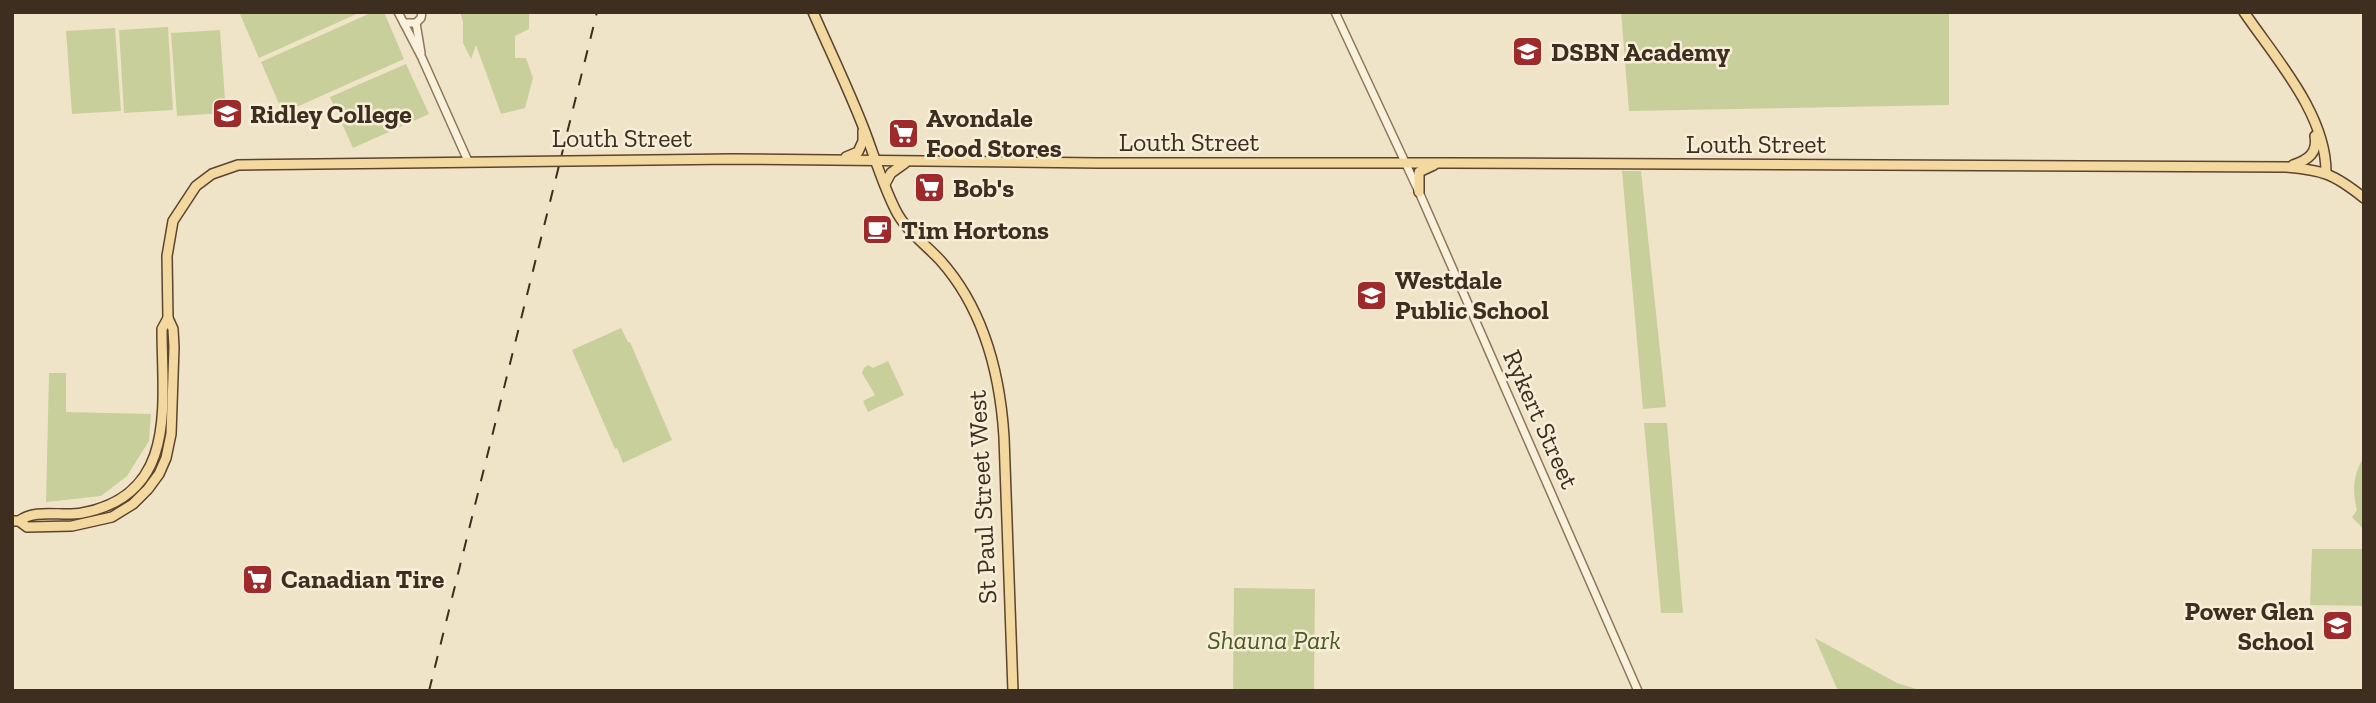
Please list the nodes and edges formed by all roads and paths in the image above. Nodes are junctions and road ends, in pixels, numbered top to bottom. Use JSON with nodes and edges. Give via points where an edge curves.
{"nodes":[{"id":1,"x":398,"y":12,"type":"edge"},
{"id":2,"x":422,"y":12,"type":"edge"},
{"id":3,"x":813,"y":12,"type":"edge"},
{"id":4,"x":1335,"y":12,"type":"edge"},
{"id":5,"x":2244,"y":12,"type":"edge"},
{"id":6,"x":404,"y":23,"type":"junction"},
{"id":7,"x":415,"y":23,"type":"junction"},
{"id":8,"x":422,"y":58,"type":"junction"},
{"id":9,"x":2315,"y":116,"type":"junction"},
{"id":10,"x":863,"y":126,"type":"junction"},
{"id":11,"x":827,"y":161,"type":"junction"},
{"id":12,"x":876,"y":161,"type":"junction"},
{"id":13,"x":468,"y":162,"type":"junction"},
{"id":14,"x":907,"y":162,"type":"junction"},
{"id":15,"x":1404,"y":163,"type":"junction"},
{"id":16,"x":1449,"y":163,"type":"junction"},
{"id":17,"x":2286,"y":167,"type":"junction"},
{"id":18,"x":2326,"y":172,"type":"junction"},
{"id":19,"x":885,"y":184,"type":"junction"},
{"id":20,"x":1419,"y":192,"type":"junction"},
{"id":21,"x":2364,"y":198,"type":"edge"},
{"id":22,"x":16,"y":521,"type":"edge"},
{"id":23,"x":1013,"y":691,"type":"edge"},
{"id":24,"x":1639,"y":691,"type":"edge"}],
"edges":[{"from":1,"to":6,"type":"street"},
{"from":2,"to":7,"type":"street"},
{"from":3,"to":10,"type":"main road","name":"St Paul Street West"},
{"from":4,"to":15,"type":"street","name":"Rykert Street"},
{"from":5,"to":9,"type":"main road"},
{"from":6,"to":7,"type":"street"},
{"from":6,"to":8,"type":"street"},
{"from":7,"to":8,"type":"street"},
{"from":8,"to":13,"type":"street"},
{"from":9,"to":17,"type":"main road","via":[[2314,151],[2306,161]]},
{"from":9,"to":18,"type":"main road"},
{"from":10,"to":11,"type":"main road","via":[[858,152]]},
{"from":10,"to":12,"type":"main road","name":"St Paul Street West"},
{"from":11,"to":12,"type":"main road","name":"Louth Street"},
{"from":11,"to":13,"type":"main road","name":"Louth Street"},
{"from":12,"to":14,"type":"main road","name":"Louth Street"},
{"from":12,"to":19,"type":"main road","name":"St Paul Street West"},
{"from":13,"to":22,"type":"main road","name":"Louth Street","via":[[238,165],[212,174],[196,186],[173,221],[167,256],[168,318],[174,347],[166,458],[148,489],[112,517],[72,526],[27,527]]},
{"from":14,"to":15,"type":"main road","name":"Louth Street"},
{"from":14,"to":19,"type":"main road","via":[[891,173]]},
{"from":15,"to":16,"type":"main road","name":"Louth Street"},
{"from":15,"to":20,"type":"street","name":"Rykert Street"},
{"from":16,"to":17,"type":"main road","name":"Louth Street"},
{"from":16,"to":20,"type":"main road","via":[[1421,170]]},
{"from":17,"to":18,"type":"main road","name":"Louth Street"},
{"from":18,"to":21,"type":"main road"},
{"from":19,"to":23,"type":"main road","name":"St Paul Street West","via":[[906,228],[940,260],[965,294],[995,369],[1004,437]]},
{"from":20,"to":24,"type":"street","name":"Rykert Street"}]}
